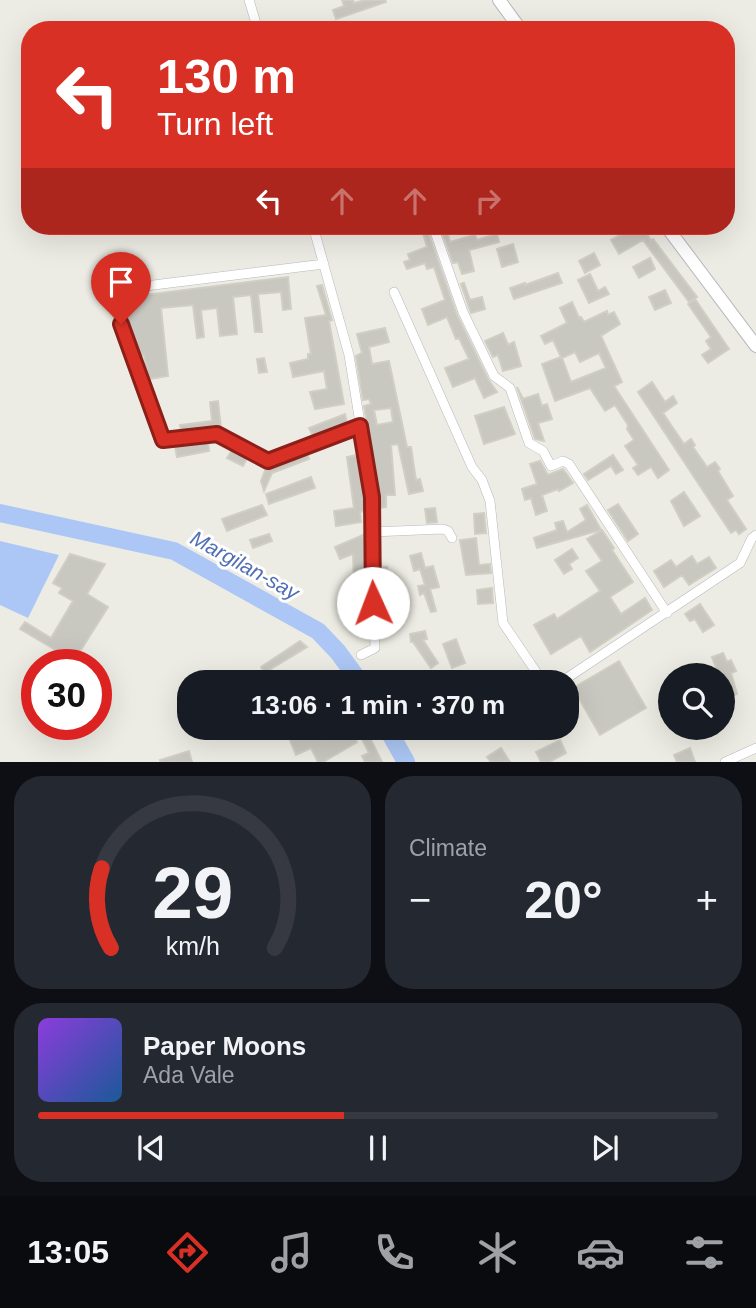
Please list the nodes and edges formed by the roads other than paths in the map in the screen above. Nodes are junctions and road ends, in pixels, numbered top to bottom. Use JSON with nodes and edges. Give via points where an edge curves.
{"nodes":[{"id":1,"x":249,"y":0,"type":"edge"},
{"id":2,"x":499,"y":0,"type":"edge"},
{"id":3,"x":255,"y":21,"type":"edge"},
{"id":4,"x":514,"y":21,"type":"edge"},
{"id":5,"x":316,"y":235,"type":"edge"},
{"id":6,"x":436,"y":235,"type":"edge"},
{"id":7,"x":673,"y":235,"type":"edge"},
{"id":8,"x":324,"y":264,"type":"junction"},
{"id":9,"x":394,"y":292,"type":"dead end"},
{"id":10,"x":756,"y":346,"type":"edge"},
{"id":11,"x":360,"y":426,"type":"junction"},
{"id":12,"x":372,"y":532,"type":"junction"},
{"id":13,"x":756,"y":535,"type":"edge"},
{"id":14,"x":452,"y":538,"type":"dead end"},
{"id":15,"x":667,"y":613,"type":"junction"},
{"id":16,"x":361,"y":655,"type":"dead end"},
{"id":17,"x":535,"y":670,"type":"edge"},
{"id":18,"x":579,"y":670,"type":"edge"},
{"id":19,"x":756,"y":748,"type":"edge"},
{"id":20,"x":725,"y":762,"type":"edge"}],
"edges":[{"from":1,"to":3,"type":"street"},
{"from":2,"to":4,"type":"main road"},
{"from":5,"to":8,"type":"street"},
{"from":6,"to":15,"type":"street","via":[[463,312],[494,376],[510,388],[530,443],[543,451],[551,466],[563,461],[569,464]]},
{"from":7,"to":10,"type":"main road"},
{"from":8,"to":11,"type":"street","via":[[349,355]]},
{"from":8,"to":11,"type":"street","via":[[121,289],[112,300],[163,440],[217,434],[268,461]]},
{"from":9,"to":17,"type":"street","via":[[472,467],[488,492],[501,618]]},
{"from":11,"to":12,"type":"street","via":[[372,497]]},
{"from":12,"to":14,"type":"street","via":[[443,529]]},
{"from":12,"to":16,"type":"street","via":[[375,648]]},
{"from":13,"to":15,"type":"street","via":[[740,563]]},
{"from":15,"to":18,"type":"street"},
{"from":19,"to":20,"type":"street"}]}
